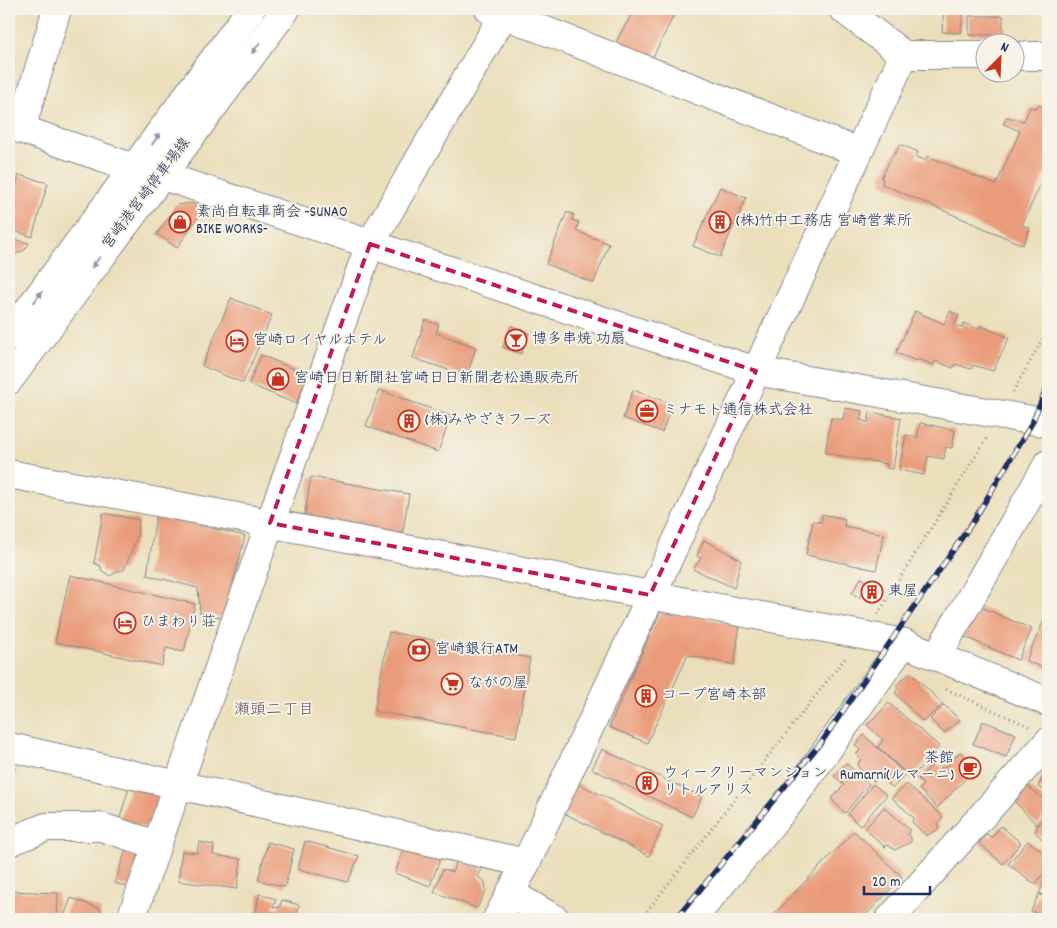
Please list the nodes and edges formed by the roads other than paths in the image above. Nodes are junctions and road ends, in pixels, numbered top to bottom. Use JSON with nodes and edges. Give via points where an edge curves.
{"nodes":[{"id":1,"x":57,"y":9,"type":"edge"},
{"id":2,"x":251,"y":9,"type":"edge"},
{"id":3,"x":286,"y":9,"type":"edge"},
{"id":4,"x":843,"y":9,"type":"edge"},
{"id":5,"x":500,"y":11,"type":"edge"},
{"id":6,"x":904,"y":55,"type":"junction"},
{"id":7,"x":974,"y":55,"type":"edge"},
{"id":8,"x":1024,"y":56,"type":"edge"},
{"id":9,"x":1048,"y":56,"type":"edge"},
{"id":10,"x":15,"y":127,"type":"edge"},
{"id":11,"x":858,"y":152,"type":"junction"},
{"id":12,"x":134,"y":168,"type":"junction"},
{"id":13,"x":160,"y":175,"type":"junction"},
{"id":14,"x":370,"y":244,"type":"junction"},
{"id":15,"x":9,"y":336,"type":"edge"},
{"id":16,"x":756,"y":371,"type":"junction"},
{"id":17,"x":9,"y":380,"type":"edge"},
{"id":18,"x":1048,"y":423,"type":"edge"},
{"id":19,"x":1048,"y":464,"type":"edge"},
{"id":20,"x":9,"y":474,"type":"edge"},
{"id":21,"x":270,"y":523,"type":"junction"},
{"id":22,"x":650,"y":595,"type":"junction"},
{"id":23,"x":904,"y":643,"type":"junction"},
{"id":24,"x":938,"y":656,"type":"junction"},
{"id":25,"x":1048,"y":702,"type":"edge"},
{"id":26,"x":1043,"y":736,"type":"edge"},
{"id":27,"x":9,"y":747,"type":"edge"},
{"id":28,"x":178,"y":785,"type":"junction"},
{"id":29,"x":9,"y":842,"type":"edge"},
{"id":30,"x":157,"y":845,"type":"junction"},
{"id":31,"x":526,"y":863,"type":"junction"},
{"id":32,"x":510,"y":893,"type":"junction"},
{"id":33,"x":131,"y":919,"type":"edge"},
{"id":34,"x":497,"y":919,"type":"edge"},
{"id":35,"x":555,"y":919,"type":"edge"},
{"id":36,"x":692,"y":919,"type":"edge"},
{"id":37,"x":890,"y":919,"type":"edge"}],
"edges":[{"from":1,"to":10,"type":"street"},
{"from":12,"to":2,"type":"street","name":"宮崎港宮崎停車場線","one_way":true},
{"from":3,"to":13,"type":"street","name":"宮崎港宮崎停車場線","one_way":true},
{"from":4,"to":6,"type":"street"},
{"from":5,"to":11,"type":"street"},
{"from":5,"to":14,"type":"street"},
{"from":6,"to":7,"type":"street"},
{"from":6,"to":11,"type":"street"},
{"from":8,"to":9,"type":"street"},
{"from":10,"to":12,"type":"street"},
{"from":11,"to":16,"type":"street"},
{"from":12,"to":13,"type":"street"},
{"from":15,"to":12,"type":"street","name":"宮崎港宮崎停車場線","one_way":true},
{"from":13,"to":14,"type":"street"},
{"from":13,"to":17,"type":"street","name":"宮崎港宮崎停車場線","one_way":true},
{"from":14,"to":16,"type":"street"},
{"from":14,"to":21,"type":"street"},
{"from":16,"to":18,"type":"street"},
{"from":16,"to":22,"type":"street"},
{"from":19,"to":24,"type":"street"},
{"from":20,"to":21,"type":"street"},
{"from":21,"to":22,"type":"street"},
{"from":21,"to":28,"type":"street"},
{"from":22,"to":23,"type":"street"},
{"from":22,"to":31,"type":"street"},
{"from":23,"to":24,"type":"street"},
{"from":23,"to":36,"type":"street","via":[[789,803]]},
{"from":24,"to":25,"type":"street"},
{"from":26,"to":37,"type":"street"},
{"from":27,"to":28,"type":"street"},
{"from":28,"to":30,"type":"street"},
{"from":28,"to":31,"type":"street"},
{"from":29,"to":30,"type":"street","via":[[46,827],[101,827]]},
{"from":30,"to":33,"type":"street"},
{"from":31,"to":32,"type":"street"},
{"from":32,"to":34,"type":"street"},
{"from":32,"to":35,"type":"street"}]}
